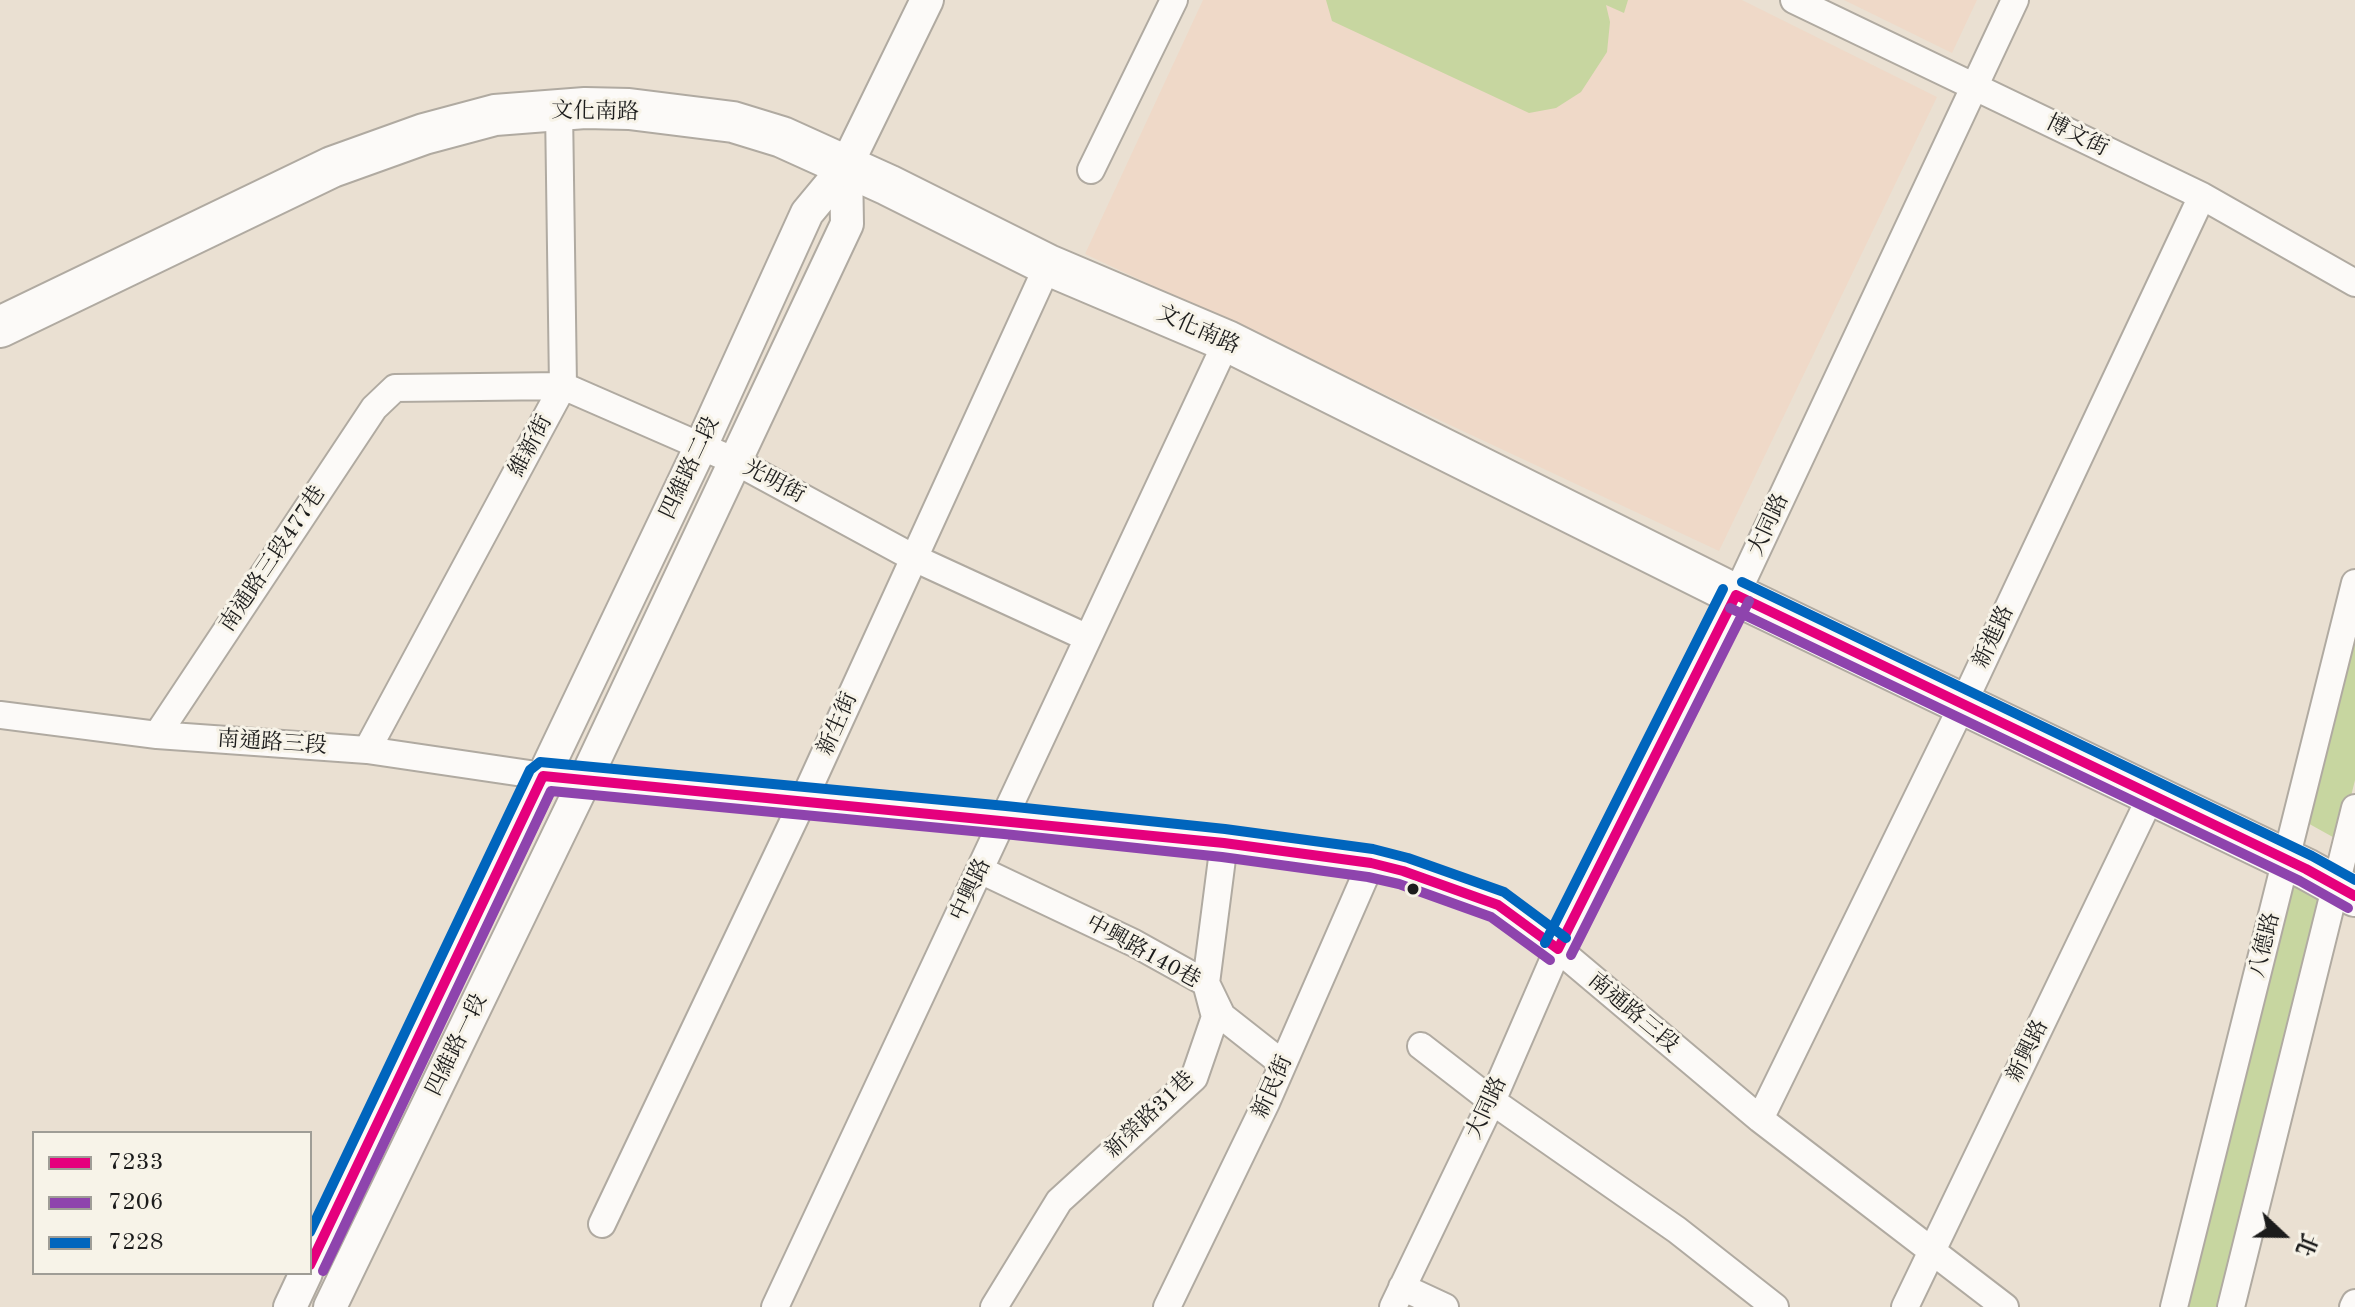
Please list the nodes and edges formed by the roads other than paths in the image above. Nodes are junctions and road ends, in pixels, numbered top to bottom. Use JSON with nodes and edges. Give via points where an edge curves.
{"nodes":[{"id":1,"x":927,"y":0,"type":"edge"},
{"id":2,"x":1174,"y":0,"type":"edge"},
{"id":3,"x":1794,"y":0,"type":"edge"},
{"id":4,"x":2015,"y":0,"type":"edge"},
{"id":5,"x":1974,"y":87,"type":"junction"},
{"id":6,"x":559,"y":109,"type":"junction"},
{"id":7,"x":846,"y":166,"type":"junction"},
{"id":8,"x":1091,"y":170,"type":"dead end"},
{"id":9,"x":2202,"y":196,"type":"junction"},
{"id":10,"x":1048,"y":265,"type":"junction"},
{"id":11,"x":2355,"y":283,"type":"edge"},
{"id":12,"x":0,"y":327,"type":"edge"},
{"id":13,"x":1227,"y":341,"type":"junction"},
{"id":14,"x":563,"y":386,"type":"junction"},
{"id":15,"x":395,"y":388,"type":"joint"},
{"id":16,"x":701,"y":446,"type":"junction"},
{"id":17,"x":737,"y":462,"type":"junction"},
{"id":18,"x":914,"y":558,"type":"junction"},
{"id":19,"x":2355,"y":583,"type":"edge"},
{"id":20,"x":1736,"y":595,"type":"junction"},
{"id":21,"x":1088,"y":638,"type":"junction"},
{"id":22,"x":1963,"y":704,"type":"junction"},
{"id":23,"x":0,"y":715,"type":"edge"},
{"id":24,"x":157,"y":735,"type":"junction"},
{"id":25,"x":367,"y":750,"type":"junction"},
{"id":26,"x":543,"y":776,"type":"junction"},
{"id":27,"x":584,"y":782,"type":"junction"},
{"id":28,"x":2152,"y":794,"type":"junction"},
{"id":29,"x":803,"y":801,"type":"junction"},
{"id":30,"x":2355,"y":808,"type":"edge"},
{"id":31,"x":1005,"y":820,"type":"junction"},
{"id":32,"x":1224,"y":843,"type":"junction"},
{"id":33,"x":2287,"y":859,"type":"junction"},
{"id":34,"x":1371,"y":863,"type":"junction"},
{"id":35,"x":980,"y":870,"type":"junction"},
{"id":36,"x":2346,"y":889,"type":"edge"},
{"id":37,"x":1558,"y":949,"type":"junction"},
{"id":38,"x":1206,"y":983,"type":"junction"},
{"id":39,"x":1421,"y":1046,"type":"dead end"},
{"id":40,"x":1283,"y":1064,"type":"junction"},
{"id":41,"x":1492,"y":1101,"type":"junction"},
{"id":42,"x":1760,"y":1119,"type":"junction"},
{"id":43,"x":602,"y":1224,"type":"dead end"},
{"id":44,"x":1931,"y":1252,"type":"junction"},
{"id":45,"x":312,"y":1261,"type":"edge"},
{"id":46,"x":305,"y":1275,"type":"edge"},
{"id":47,"x":1398,"y":1297,"type":"edge"},
{"id":48,"x":290,"y":1307,"type":"edge"},
{"id":49,"x":330,"y":1307,"type":"edge"},
{"id":50,"x":775,"y":1307,"type":"edge"},
{"id":51,"x":994,"y":1307,"type":"edge"},
{"id":52,"x":1167,"y":1307,"type":"edge"},
{"id":53,"x":1445,"y":1307,"type":"edge"},
{"id":54,"x":1775,"y":1307,"type":"edge"},
{"id":55,"x":1905,"y":1307,"type":"edge"},
{"id":56,"x":2005,"y":1307,"type":"edge"},
{"id":57,"x":2174,"y":1307,"type":"edge"},
{"id":58,"x":2231,"y":1307,"type":"edge"}],
"edges":[{"from":1,"to":7,"type":"street","name":"四維路二段"},
{"from":2,"to":8,"type":"street"},
{"from":3,"to":5,"type":"street","name":"博文街"},
{"from":4,"to":5,"type":"street","name":"大同路"},
{"from":5,"to":9,"type":"street","name":"博文街"},
{"from":5,"to":20,"type":"street","name":"大同路"},
{"from":6,"to":7,"type":"main road","name":"文化南路","via":[[629,109],[733,122]]},
{"from":6,"to":12,"type":"main road","name":"文化南路","via":[[495,115],[332,167]]},
{"from":6,"to":14,"type":"street","name":"維新街"},
{"from":7,"to":10,"type":"main road","name":"文化南路"},
{"from":7,"to":16,"type":"street","name":"四維路二段","via":[[807,213]]},
{"from":7,"to":17,"type":"street","name":"四維路二段","via":[[847,224]]},
{"from":9,"to":11,"type":"street","name":"博文街"},
{"from":9,"to":22,"type":"street","name":"新進路"},
{"from":10,"to":13,"type":"main road","name":"文化南路"},
{"from":10,"to":18,"type":"street","name":"新生街"},
{"from":13,"to":20,"type":"main road","name":"文化南路"},
{"from":13,"to":21,"type":"street","name":"中興路"},
{"from":14,"to":15,"type":"street","name":"光明街"},
{"from":14,"to":16,"type":"street","name":"光明街"},
{"from":14,"to":25,"type":"street","name":"維新街"},
{"from":15,"to":24,"type":"street","name":"南通路三段477巷","via":[[374,408]]},
{"from":16,"to":17,"type":"street","name":"光明街"},
{"from":16,"to":26,"type":"street","name":"四維路二段"},
{"from":17,"to":18,"type":"street","name":"光明街"},
{"from":17,"to":27,"type":"street","name":"四維路二段"},
{"from":18,"to":21,"type":"street","name":"光明街"},
{"from":18,"to":29,"type":"street","name":"新生街"},
{"from":19,"to":33,"type":"street","name":"八德路"},
{"from":20,"to":22,"type":"main road","name":"文化南路"},
{"from":20,"to":37,"type":"street","name":"大同路"},
{"from":21,"to":31,"type":"street","name":"中興路"},
{"from":22,"to":28,"type":"main road","name":"文化南路"},
{"from":22,"to":42,"type":"street","name":"新進路"},
{"from":23,"to":24,"type":"street","name":"南通路三段"},
{"from":24,"to":25,"type":"street","name":"南通路三段"},
{"from":25,"to":26,"type":"street","name":"南通路三段"},
{"from":26,"to":27,"type":"street","name":"南通路三段"},
{"from":26,"to":45,"type":"street","name":"四維路一段"},
{"from":27,"to":29,"type":"street","name":"南通路三段"},
{"from":27,"to":49,"type":"street","name":"四維路一段"},
{"from":28,"to":33,"type":"main road","name":"文化南路"},
{"from":28,"to":44,"type":"street","name":"新興路"},
{"from":29,"to":31,"type":"street","name":"南通路三段"},
{"from":29,"to":43,"type":"street","name":"新生街"},
{"from":30,"to":36,"type":"street"},
{"from":31,"to":32,"type":"street","name":"南通路三段"},
{"from":31,"to":35,"type":"street","name":"中興路"},
{"from":32,"to":34,"type":"street","name":"南通路三段"},
{"from":32,"to":38,"type":"street","name":"新榮路31巷"},
{"from":33,"to":36,"type":"main road","name":"文化南路"},
{"from":33,"to":57,"type":"street","name":"八德路"},
{"from":34,"to":37,"type":"street","name":"南通路三段","via":[[1498,905]]},
{"from":34,"to":40,"type":"street","name":"新民街"},
{"from":35,"to":38,"type":"street","name":"中興路140巷"},
{"from":35,"to":50,"type":"street","name":"中興路"},
{"from":36,"to":58,"type":"street"},
{"from":37,"to":41,"type":"street","name":"大同路"},
{"from":37,"to":42,"type":"street","name":"南通路三段"},
{"from":38,"to":40,"type":"street","name":"中興路140巷","via":[[1222,1016]]},
{"from":38,"to":51,"type":"street","name":"新榮路31巷","via":[[1215,1017],[1194,1078],[1059,1201]]},
{"from":39,"to":41,"type":"street"},
{"from":40,"to":52,"type":"street","name":"新民街"},
{"from":41,"to":47,"type":"street","name":"大同路"},
{"from":41,"to":54,"type":"street","via":[[1677,1230]]},
{"from":42,"to":44,"type":"street","name":"南通路三段"},
{"from":44,"to":55,"type":"street","name":"新興路"},
{"from":44,"to":56,"type":"street","name":"南通路三段"},
{"from":46,"to":48,"type":"street"},
{"from":47,"to":53,"type":"street"}]}
